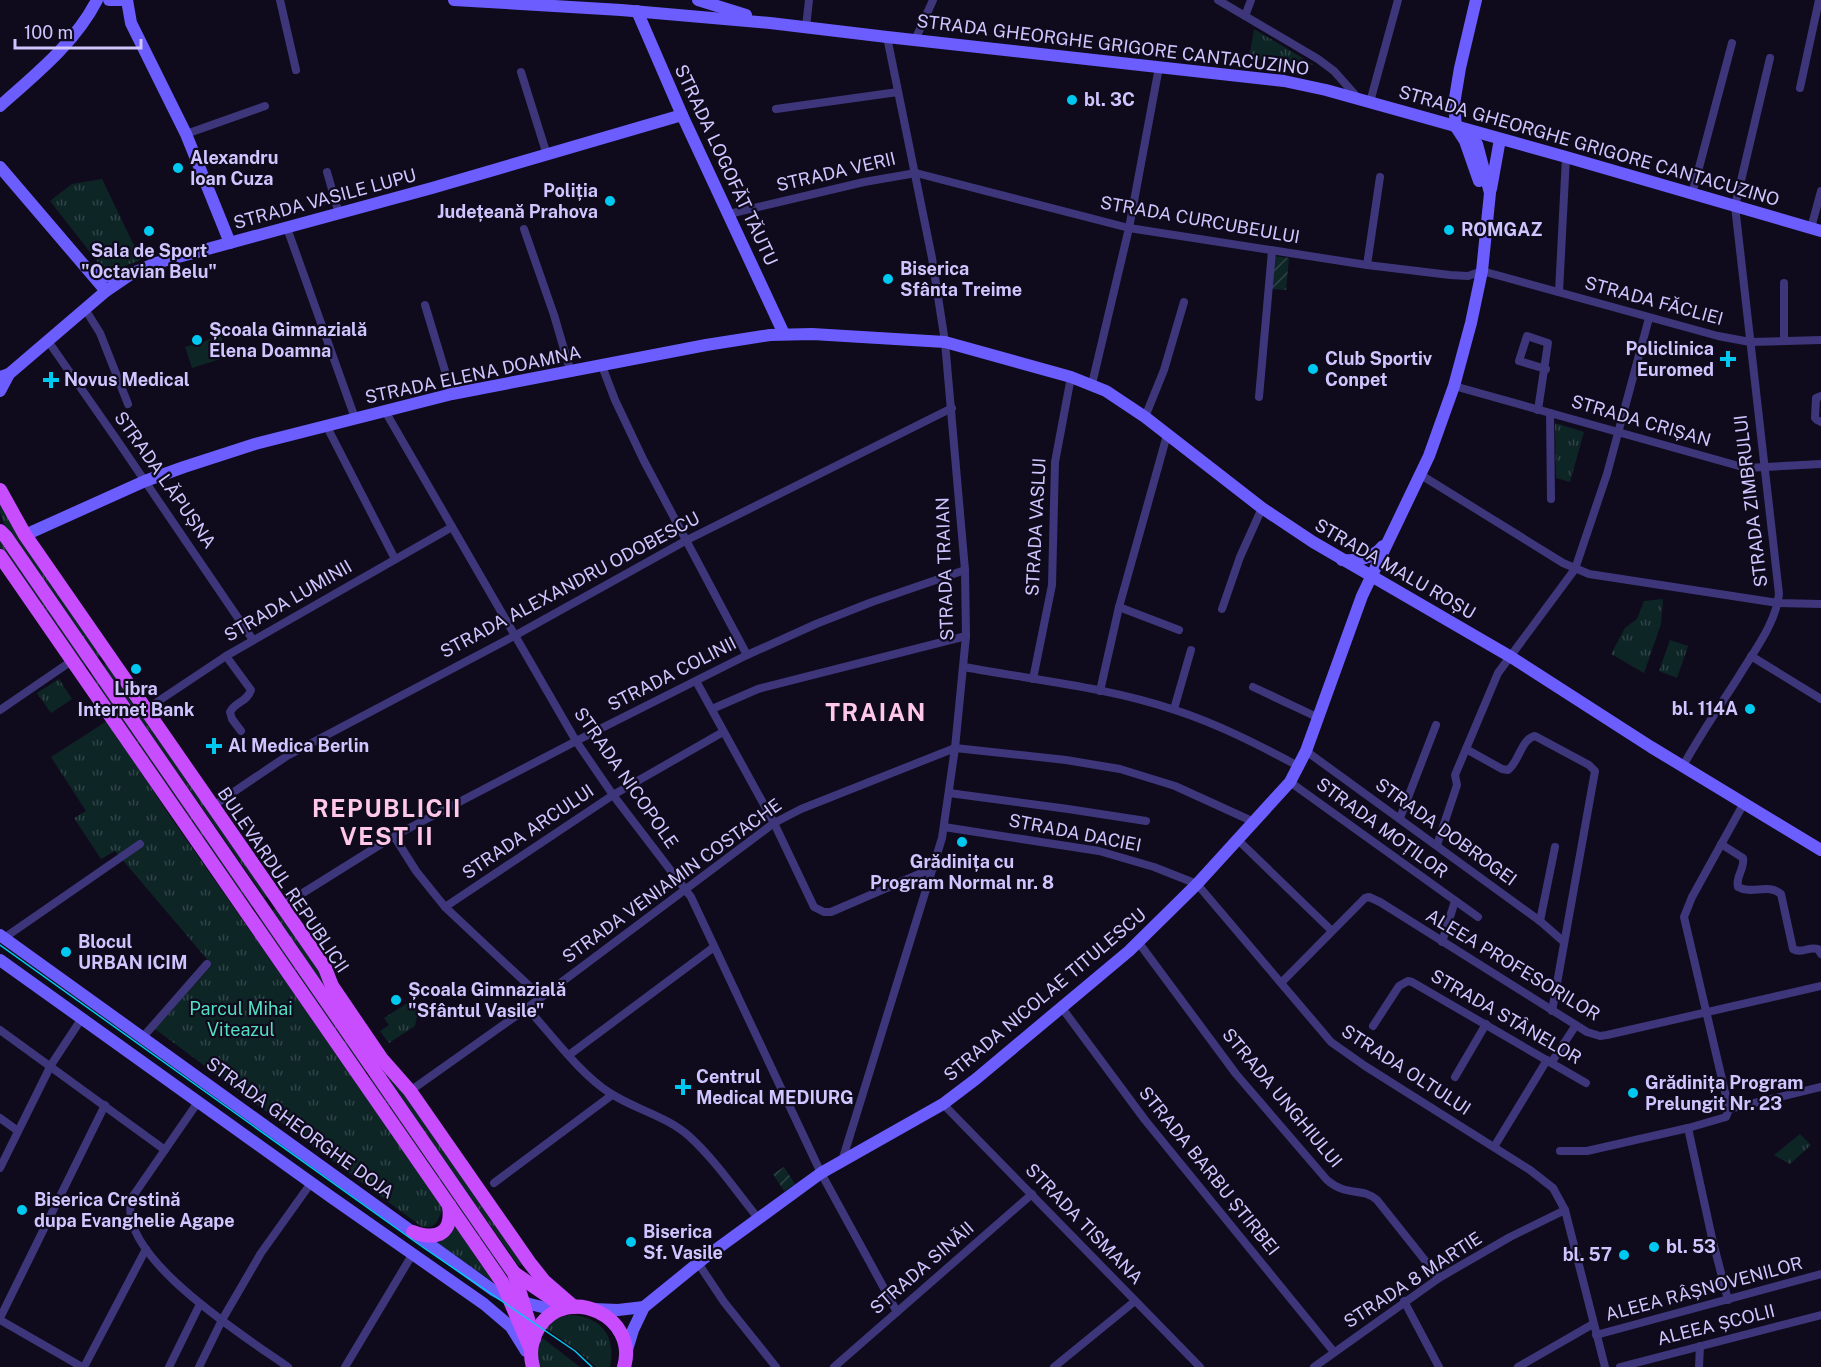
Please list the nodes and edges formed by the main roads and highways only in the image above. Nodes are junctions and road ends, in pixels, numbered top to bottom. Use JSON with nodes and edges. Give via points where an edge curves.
{"nodes":[{"id":1,"x":109,"y":0,"type":"edge"},
{"id":2,"x":122,"y":0,"type":"edge"},
{"id":3,"x":127,"y":0,"type":"edge"},
{"id":4,"x":454,"y":0,"type":"edge"},
{"id":5,"x":698,"y":0,"type":"edge"},
{"id":6,"x":1476,"y":0,"type":"edge"},
{"id":7,"x":94,"y":3,"type":"edge"},
{"id":8,"x":620,"y":5,"type":"edge"},
{"id":9,"x":637,"y":11,"type":"junction"},
{"id":10,"x":770,"y":23,"type":"junction"},
{"id":11,"x":0,"y":105,"type":"edge"},
{"id":12,"x":682,"y":115,"type":"junction"},
{"id":13,"x":1456,"y":127,"type":"junction"},
{"id":14,"x":1500,"y":139,"type":"junction"},
{"id":15,"x":0,"y":167,"type":"edge"},
{"id":16,"x":1490,"y":193,"type":"junction"},
{"id":17,"x":1488,"y":214,"type":"junction"},
{"id":18,"x":1816,"y":229,"type":"edge"},
{"id":19,"x":230,"y":243,"type":"junction"},
{"id":20,"x":91,"y":273,"type":"junction"},
{"id":21,"x":122,"y":279,"type":"junction"},
{"id":22,"x":106,"y":291,"type":"junction"},
{"id":23,"x":87,"y":307,"type":"junction"},
{"id":24,"x":784,"y":334,"type":"junction"},
{"id":25,"x":945,"y":342,"type":"joint"},
{"id":26,"x":4,"y":376,"type":"edge"},
{"id":27,"x":0,"y":391,"type":"edge"},
{"id":28,"x":0,"y":490,"type":"edge"},
{"id":29,"x":0,"y":522,"type":"edge"},
{"id":30,"x":3,"y":534,"type":"edge"},
{"id":31,"x":25,"y":535,"type":"junction"},
{"id":32,"x":1390,"y":538,"type":"junction"},
{"id":33,"x":0,"y":556,"type":"edge"},
{"id":34,"x":1340,"y":560,"type":"junction"},
{"id":35,"x":1371,"y":578,"type":"junction"},
{"id":36,"x":1821,"y":850,"type":"edge"},
{"id":37,"x":2,"y":936,"type":"edge"},
{"id":38,"x":0,"y":960,"type":"edge"},
{"id":39,"x":448,"y":1205,"type":"junction"},
{"id":40,"x":413,"y":1232,"type":"junction"},
{"id":41,"x":514,"y":1273,"type":"junction"},
{"id":42,"x":516,"y":1301,"type":"junction"},
{"id":43,"x":644,"y":1307,"type":"junction"},
{"id":44,"x":565,"y":1309,"type":"junction"},
{"id":45,"x":593,"y":1309,"type":"junction"},
{"id":46,"x":626,"y":1353,"type":"junction"},
{"id":47,"x":532,"y":1355,"type":"edge"},
{"id":48,"x":624,"y":1367,"type":"edge"}],
"edges":[{"from":1,"to":2,"type":"main road"},
{"from":3,"to":19,"type":"main road","via":[[131,23],[186,134]]},
{"from":4,"to":8,"type":"main road","name":"STRADA GHEORGHE GRIGORE CANTACUZINO"},
{"from":5,"to":10,"type":"main road"},
{"from":6,"to":13,"type":"main road","via":[[1456,89]]},
{"from":7,"to":11,"type":"main road","via":[[81,27]]},
{"from":8,"to":9,"type":"main road","name":"STRADA GHEORGHE GRIGORE CANTACUZINO"},
{"from":9,"to":10,"type":"main road","name":"STRADA GHEORGHE GRIGORE CANTACUZINO"},
{"from":9,"to":12,"type":"main road","name":"STRADA LOGOFĂT TĂUTU"},
{"from":10,"to":13,"type":"main road","name":"STRADA GHEORGHE GRIGORE CANTACUZINO","via":[[1284,81]]},
{"from":12,"to":19,"type":"main road","name":"STRADA VASILE LUPU"},
{"from":12,"to":24,"type":"main road","name":"STRADA LOGOFĂT TĂUTU"},
{"from":13,"to":14,"type":"main road","name":"STRADA GHEORGHE GRIGORE CANTACUZINO"},
{"from":13,"to":16,"type":"main road","via":[[1477,144]]},
{"from":13,"to":17,"type":"main road","via":[[1465,141]]},
{"from":14,"to":16,"type":"main road","name":"STRADA NICOLAE TITULESCU"},
{"from":14,"to":18,"type":"main road","name":"STRADA GHEORGHE GRIGORE CANTACUZINO"},
{"from":15,"to":20,"type":"main road"},
{"from":16,"to":17,"type":"main road","name":"STRADA NICOLAE TITULESCU"},
{"from":17,"to":32,"type":"main road","name":"STRADA NICOLAE TITULESCU","via":[[1482,271],[1454,386],[1421,475]]},
{"from":19,"to":21,"type":"main road","name":"STRADA VASILE LUPU","via":[[156,263]]},
{"from":20,"to":21,"type":"main road"},
{"from":20,"to":22,"type":"main road"},
{"from":20,"to":23,"type":"main road"},
{"from":21,"to":22,"type":"main road","name":"STRADA VASILE LUPU"},
{"from":22,"to":23,"type":"main road","name":"STRADA VASILE LUPU"},
{"from":23,"to":26,"type":"main road","name":"STRADA VASILE LUPU"},
{"from":24,"to":25,"type":"main road","name":"STRADA ELENA DOAMNA"},
{"from":24,"to":31,"type":"main road","name":"STRADA ELENA DOAMNA","via":[[706,345],[452,394],[326,425],[144,481]]},
{"from":25,"to":34,"type":"main road","name":"STRADA MALU ROȘU","via":[[1092,384],[1145,417],[1262,508]]},
{"from":26,"to":27,"type":"main road","name":"STRADA VASILE LUPU"},
{"from":28,"to":31,"type":"main road","name":"BULEVARDUL REPUBLICII"},
{"from":29,"to":30,"type":"main road","name":"BULEVARDUL REPUBLICII"},
{"from":30,"to":41,"type":"main road","name":"BULEVARDUL REPUBLICII"},
{"from":31,"to":44,"type":"main road","name":"BULEVARDUL REPUBLICII","via":[[325,968],[332,986],[381,1058],[410,1090]]},
{"from":32,"to":34,"type":"main road","via":[[1380,550],[1364,559]]},
{"from":32,"to":35,"type":"main road","name":"STRADA NICOLAE TITULESCU"},
{"from":33,"to":39,"type":"main road","name":"BULEVARDUL REPUBLICII"},
{"from":34,"to":35,"type":"main road","name":"STRADA MALU ROȘU"},
{"from":35,"to":36,"type":"main road","name":"STRADA MALU ROȘU","via":[[1511,657]]},
{"from":35,"to":43,"type":"main road","name":"STRADA NICOLAE TITULESCU","via":[[1300,766],[1197,884],[1139,942],[943,1104],[821,1173]]},
{"from":37,"to":40,"type":"main road","name":"STRADA GHEORGHE DOJA"},
{"from":38,"to":47,"type":"main road","name":"STRADA GHEORGHE DOJA","via":[[500,1316]]},
{"from":39,"to":40,"type":"main road","via":[[450,1217],[443,1232],[434,1236]]},
{"from":39,"to":42,"type":"main road","name":"BULEVARDUL REPUBLICII"},
{"from":40,"to":42,"type":"main road","name":"STRADA GHEORGHE DOJA","via":[[493,1290]]},
{"from":41,"to":42,"type":"main road","name":"BULEVARDUL REPUBLICII"},
{"from":41,"to":44,"type":"main road","name":"BULEVARDUL REPUBLICII"},
{"from":42,"to":44,"type":"main road","name":"STRADA GHEORGHE DOJA"},
{"from":42,"to":47,"type":"main road","name":"BULEVARDUL REPUBLICII"},
{"from":43,"to":45,"type":"main road"},
{"from":43,"to":46,"type":"main road","name":"STRADA NICOLAE TITULESCU"},
{"from":44,"to":45,"type":"main road"},
{"from":44,"to":47,"type":"main road","via":[[541,1324]]},
{"from":45,"to":46,"type":"main road","via":[[617,1326]]},
{"from":46,"to":48,"type":"main road"}]}
